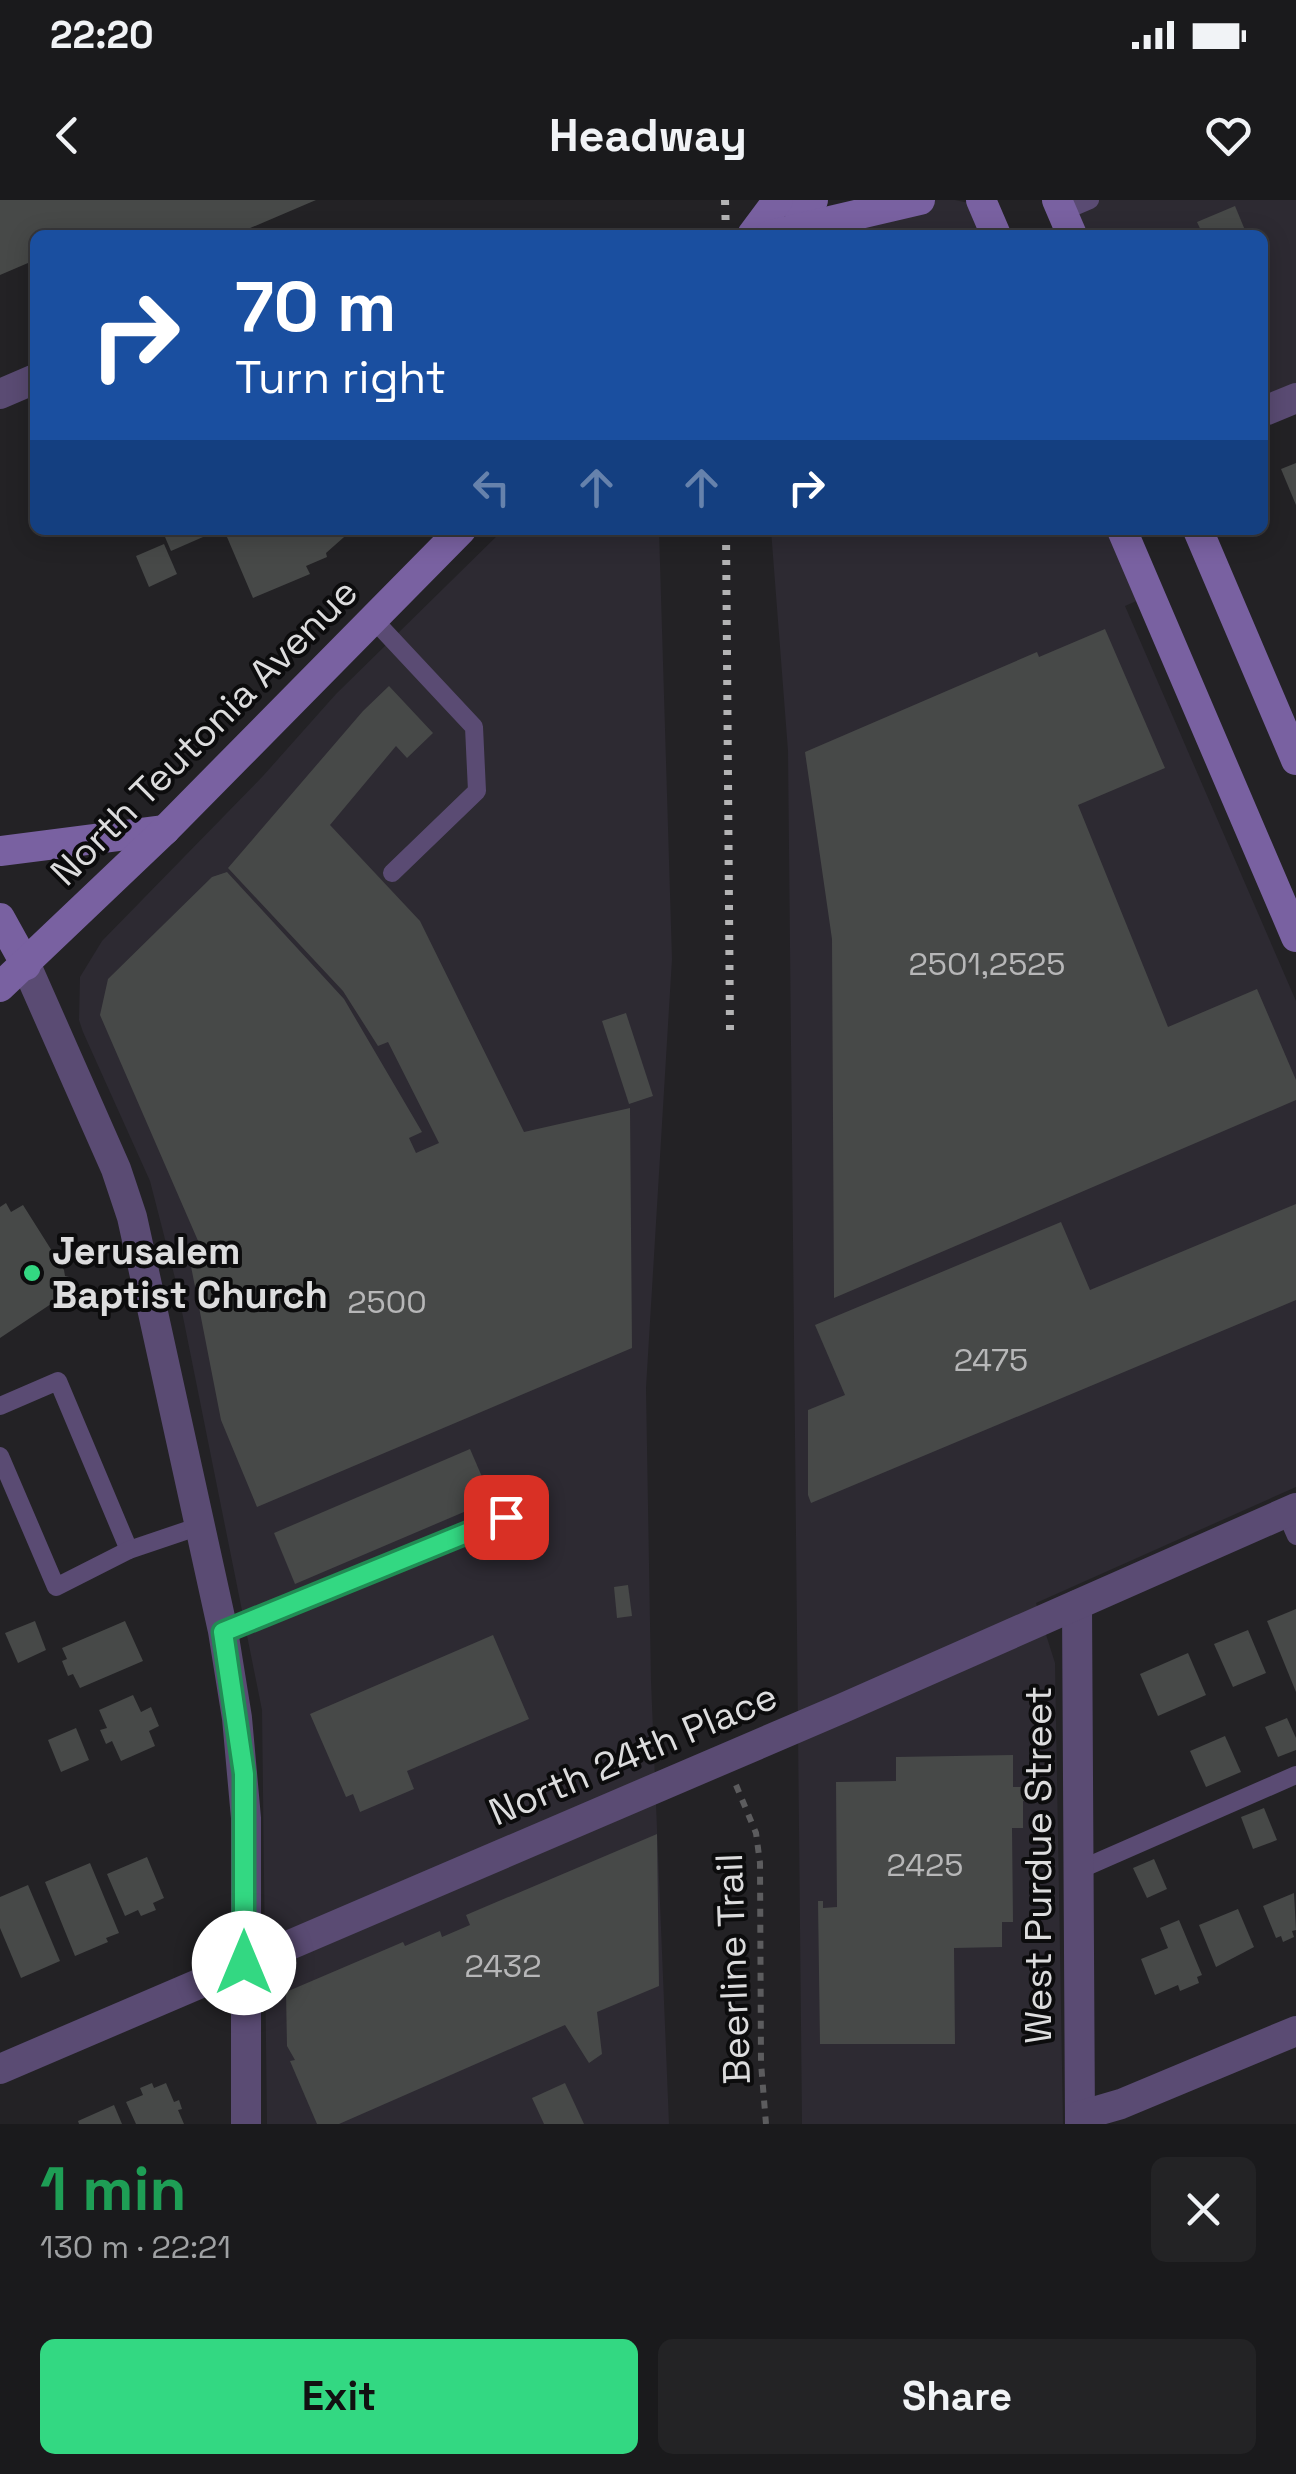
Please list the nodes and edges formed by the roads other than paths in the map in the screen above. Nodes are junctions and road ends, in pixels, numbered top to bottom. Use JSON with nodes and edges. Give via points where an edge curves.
{"nodes":[{"id":1,"x":813,"y":200,"type":"edge"},
{"id":2,"x":920,"y":200,"type":"edge"},
{"id":3,"x":778,"y":201,"type":"edge"},
{"id":4,"x":973,"y":202,"type":"edge"},
{"id":5,"x":756,"y":230,"type":"edge"},
{"id":6,"x":791,"y":230,"type":"edge"},
{"id":7,"x":993,"y":230,"type":"edge"},
{"id":8,"x":30,"y":381,"type":"edge"},
{"id":9,"x":0,"y":394,"type":"edge"},
{"id":10,"x":1296,"y":398,"type":"edge"},
{"id":11,"x":1268,"y":410,"type":"edge"},
{"id":12,"x":456,"y":535,"type":"edge"},
{"id":13,"x":1124,"y":535,"type":"edge"},
{"id":14,"x":1200,"y":535,"type":"edge"},
{"id":15,"x":374,"y":619,"type":"junction"},
{"id":16,"x":1296,"y":760,"type":"edge"},
{"id":17,"x":165,"y":830,"type":"junction"},
{"id":18,"x":0,"y":852,"type":"edge"},
{"id":19,"x":392,"y":873,"type":"dead end"},
{"id":20,"x":0,"y":918,"type":"edge"},
{"id":21,"x":1296,"y":937,"type":"edge"},
{"id":22,"x":13,"y":962,"type":"edge"},
{"id":23,"x":0,"y":986,"type":"edge"},
{"id":24,"x":0,"y":1406,"type":"edge"},
{"id":25,"x":0,"y":1456,"type":"edge"},
{"id":26,"x":539,"y":1503,"type":"dead end"},
{"id":27,"x":1293,"y":1519,"type":"edge"},
{"id":28,"x":200,"y":1526,"type":"junction"},
{"id":29,"x":129,"y":1550,"type":"junction"},
{"id":30,"x":1077,"y":1605,"type":"junction"},
{"id":31,"x":223,"y":1632,"type":"junction"},
{"id":32,"x":1296,"y":1774,"type":"edge"},
{"id":33,"x":1078,"y":1870,"type":"junction"},
{"id":34,"x":244,"y":1963,"type":"junction"},
{"id":35,"x":1296,"y":2031,"type":"edge"},
{"id":36,"x":0,"y":2069,"type":"edge"},
{"id":37,"x":1080,"y":2120,"type":"edge"},
{"id":38,"x":246,"y":2124,"type":"edge"}],
"edges":[{"from":1,"to":3,"type":"main road"},
{"from":2,"to":6,"type":"main road"},
{"from":3,"to":5,"type":"main road"},
{"from":4,"to":7,"type":"main road"},
{"from":8,"to":9,"type":"street"},
{"from":10,"to":11,"type":"street"},
{"from":12,"to":15,"type":"main road","name":"North Teutonia Avenue"},
{"from":13,"to":21,"type":"main road"},
{"from":14,"to":16,"type":"main road"},
{"from":15,"to":17,"type":"main road","name":"North Teutonia Avenue"},
{"from":15,"to":19,"type":"lane","via":[[474,727],[477,791]]},
{"from":17,"to":18,"type":"main road"},
{"from":17,"to":22,"type":"main road","name":"North Teutonia Avenue"},
{"from":20,"to":22,"type":"main road"},
{"from":22,"to":23,"type":"main road","name":"North Teutonia Avenue"},
{"from":22,"to":28,"type":"street","via":[[116,1169],[132,1217]]},
{"from":24,"to":29,"type":"lane","via":[[58,1381]]},
{"from":25,"to":29,"type":"lane","via":[[56,1587]]},
{"from":26,"to":31,"type":"lane"},
{"from":27,"to":30,"type":"street","name":"North 24th Place"},
{"from":28,"to":29,"type":"lane"},
{"from":28,"to":31,"type":"street"},
{"from":30,"to":33,"type":"street","name":"West Purdue Street"},
{"from":30,"to":34,"type":"street","name":"North 24th Place"},
{"from":31,"to":34,"type":"street","via":[[244,1774]]},
{"from":32,"to":33,"type":"lane"},
{"from":33,"to":37,"type":"street","name":"West Purdue Street"},
{"from":34,"to":36,"type":"street","name":"North 24th Place"},
{"from":34,"to":38,"type":"street"},
{"from":35,"to":37,"type":"street"}]}
